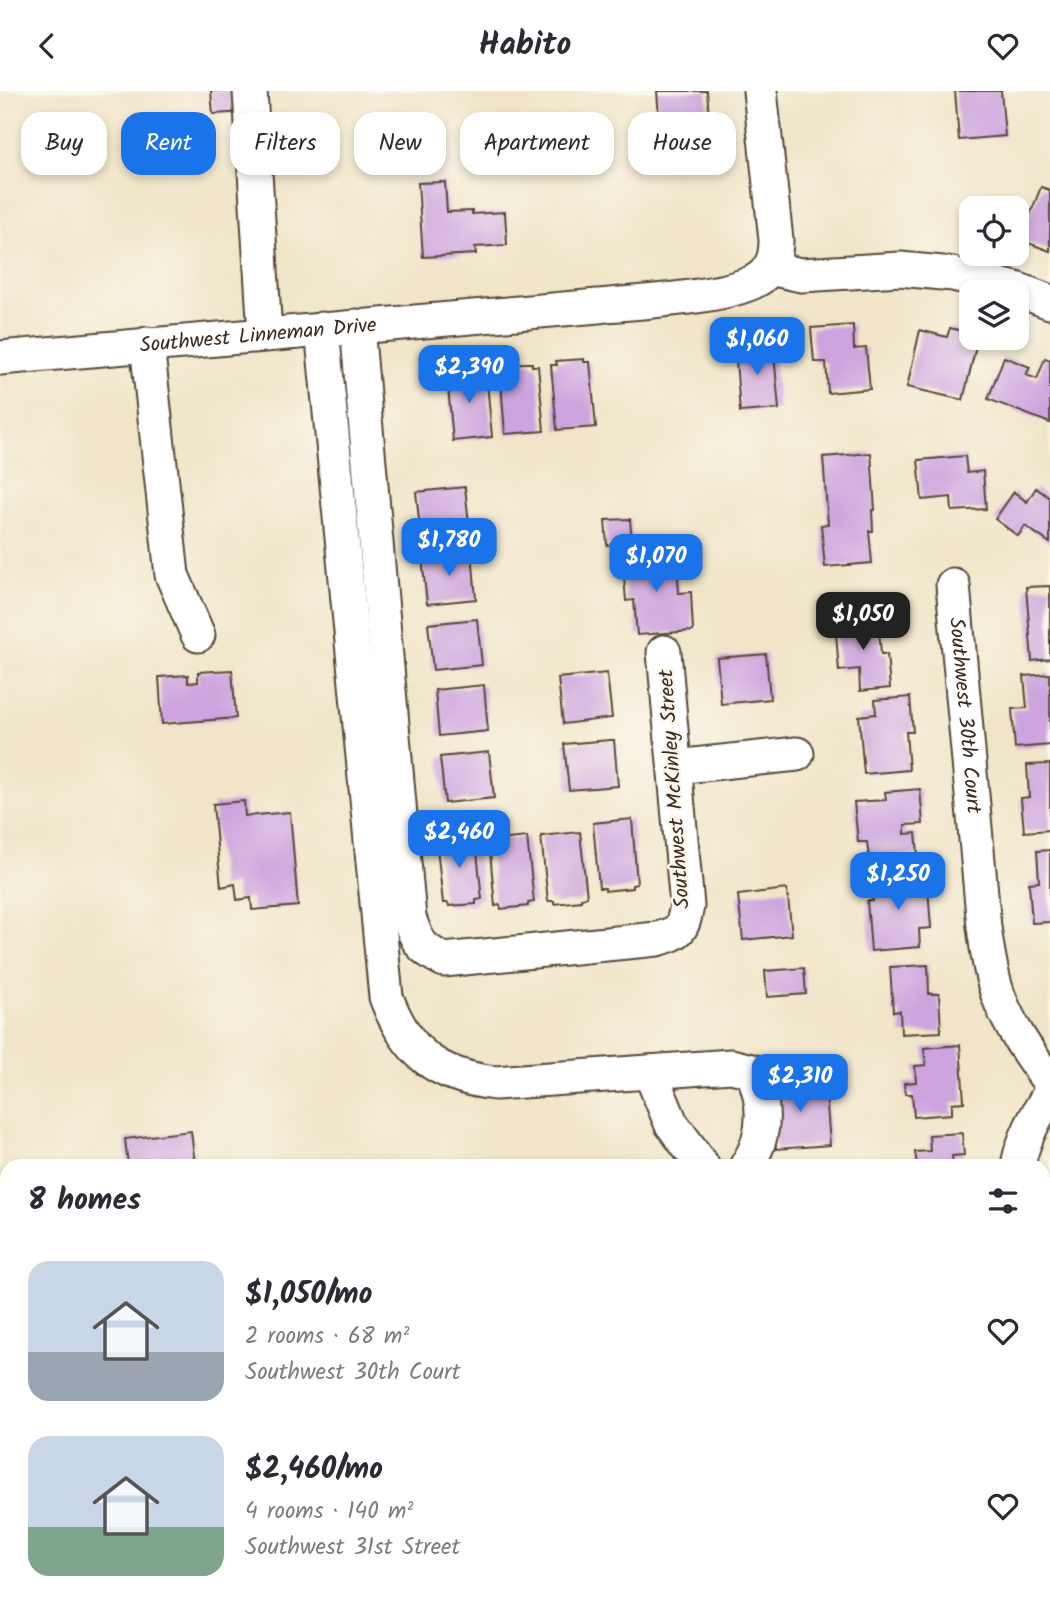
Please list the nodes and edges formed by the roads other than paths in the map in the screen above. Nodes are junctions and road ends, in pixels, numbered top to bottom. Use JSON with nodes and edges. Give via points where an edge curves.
{"nodes":[{"id":1,"x":250,"y":91,"type":"edge"},
{"id":2,"x":760,"y":91,"type":"edge"},
{"id":3,"x":769,"y":268,"type":"junction"},
{"id":4,"x":1050,"y":302,"type":"edge"},
{"id":5,"x":357,"y":326,"type":"junction"},
{"id":6,"x":322,"y":329,"type":"junction"},
{"id":7,"x":265,"y":334,"type":"junction"},
{"id":8,"x":147,"y":344,"type":"junction"},
{"id":9,"x":0,"y":358,"type":"edge"},
{"id":10,"x":953,"y":585,"type":"dead end"},
{"id":11,"x":198,"y":635,"type":"dead end"},
{"id":12,"x":664,"y":652,"type":"dead end"},
{"id":13,"x":797,"y":754,"type":"dead end"},
{"id":14,"x":675,"y":767,"type":"junction"},
{"id":15,"x":650,"y":1072,"type":"junction"},
{"id":16,"x":1050,"y":1083,"type":"edge"},
{"id":17,"x":1050,"y":1093,"type":"edge"},
{"id":18,"x":698,"y":1159,"type":"edge"},
{"id":19,"x":750,"y":1159,"type":"edge"},
{"id":20,"x":1020,"y":1159,"type":"edge"}],
"edges":[{"from":1,"to":7,"type":"street"},
{"from":2,"to":3,"type":"street","via":[[776,240]]},
{"from":3,"to":4,"type":"street","via":[[801,275],[900,269],[939,273],[1016,289]]},
{"from":3,"to":5,"type":"street","name":"Southwest Linneman Drive","via":[[740,287],[680,297]]},
{"from":5,"to":6,"type":"street","name":"Southwest Linneman Drive"},
{"from":5,"to":14,"type":"street","name":"Southwest McKinley Street","via":[[409,918],[416,939],[444,960],[673,934],[683,925],[687,906]]},
{"from":6,"to":7,"type":"street","name":"Southwest Linneman Drive"},
{"from":6,"to":15,"type":"street","via":[[386,997],[395,1021],[427,1059],[459,1077],[477,1081]]},
{"from":7,"to":8,"type":"street","name":"Southwest Linneman Drive"},
{"from":8,"to":9,"type":"street","name":"Southwest Linneman Drive"},
{"from":8,"to":11,"type":"street","via":[[172,575]]},
{"from":10,"to":16,"type":"street","name":"Southwest 30th Court","via":[[989,961],[1013,1027]]},
{"from":12,"to":14,"type":"street","name":"Southwest McKinley Street"},
{"from":13,"to":14,"type":"street"},
{"from":15,"to":18,"type":"street","via":[[671,1123]]},
{"from":15,"to":19,"type":"street","via":[[731,1066],[752,1071],[763,1105],[757,1146]]},
{"from":17,"to":20,"type":"street"}]}
